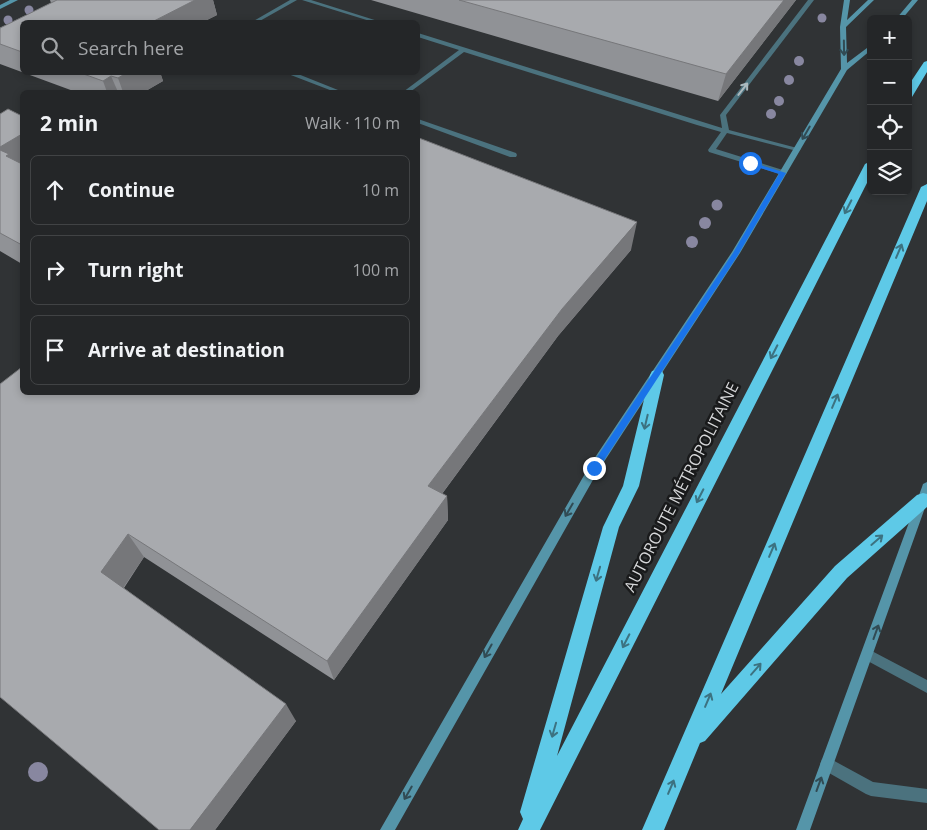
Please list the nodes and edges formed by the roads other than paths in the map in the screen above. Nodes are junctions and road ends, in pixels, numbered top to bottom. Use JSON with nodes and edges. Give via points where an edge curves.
{"nodes":[{"id":1,"x":15,"y":0,"type":"edge"},
{"id":2,"x":294,"y":0,"type":"edge"},
{"id":3,"x":305,"y":0,"type":"edge"},
{"id":4,"x":811,"y":0,"type":"edge"},
{"id":5,"x":847,"y":0,"type":"edge"},
{"id":6,"x":871,"y":0,"type":"edge"},
{"id":7,"x":914,"y":0,"type":"edge"},
{"id":8,"x":0,"y":7,"type":"edge"},
{"id":9,"x":902,"y":15,"type":"edge"},
{"id":10,"x":259,"y":20,"type":"edge"},
{"id":11,"x":371,"y":20,"type":"edge"},
{"id":12,"x":843,"y":27,"type":"junction"},
{"id":13,"x":420,"y":36,"type":"edge"},
{"id":14,"x":464,"y":49,"type":"junction"},
{"id":15,"x":867,"y":50,"type":"edge"},
{"id":16,"x":927,"y":64,"type":"edge"},
{"id":17,"x":844,"y":69,"type":"junction"},
{"id":18,"x":294,"y":75,"type":"edge"},
{"id":19,"x":912,"y":88,"type":"edge"},
{"id":20,"x":335,"y":90,"type":"edge"},
{"id":21,"x":409,"y":90,"type":"edge"},
{"id":22,"x":420,"y":121,"type":"edge"},
{"id":23,"x":726,"y":130,"type":"junction"},
{"id":24,"x":797,"y":149,"type":"junction"},
{"id":25,"x":513,"y":155,"type":"dead end"},
{"id":26,"x":867,"y":172,"type":"edge"},
{"id":27,"x":782,"y":173,"type":"junction"},
{"id":28,"x":927,"y":187,"type":"edge"},
{"id":29,"x":657,"y":375,"type":"junction"},
{"id":30,"x":926,"y":496,"type":"edge"},
{"id":31,"x":868,"y":655,"type":"junction"},
{"id":32,"x":927,"y":687,"type":"edge"},
{"id":33,"x":689,"y":745,"type":"junction"},
{"id":34,"x":827,"y":764,"type":"junction"},
{"id":35,"x":927,"y":796,"type":"edge"},
{"id":36,"x":387,"y":830,"type":"edge"},
{"id":37,"x":527,"y":830,"type":"edge"},
{"id":38,"x":653,"y":830,"type":"edge"},
{"id":39,"x":802,"y":830,"type":"edge"}],
"edges":[{"from":1,"to":8,"type":"main road"},
{"from":2,"to":10,"type":"lane"},
{"from":3,"to":11,"type":"lane"},
{"from":23,"to":4,"type":"lane","one_way":true,"via":[[723,115]]},
{"from":5,"to":12,"type":"main road"},
{"from":6,"to":12,"type":"main road"},
{"from":7,"to":9,"type":"main road"},
{"from":12,"to":17,"type":"main road","one_way":true},
{"from":13,"to":14,"type":"lane"},
{"from":14,"to":21,"type":"lane"},
{"from":14,"to":23,"type":"lane"},
{"from":15,"to":17,"type":"main road"},
{"from":16,"to":19,"type":"highway"},
{"from":17,"to":24,"type":"main road","one_way":true},
{"from":18,"to":20,"type":"lane"},
{"from":22,"to":25,"type":"lane"},
{"from":23,"to":24,"type":"lane"},
{"from":23,"to":27,"type":"lane","via":[[712,150]]},
{"from":24,"to":27,"type":"main road"},
{"from":26,"to":37,"type":"highway","name":"AUTOROUTE MÉTROPOLITAINE","one_way":true,"via":[[589,716]]},
{"from":27,"to":29,"type":"main road","via":[[736,253]]},
{"from":33,"to":28,"type":"highway","one_way":true},
{"from":29,"to":36,"type":"main road","one_way":true,"via":[[594,468]]},
{"from":29,"to":37,"type":"highway","one_way":true,"via":[[630,486],[611,527]]},
{"from":31,"to":30,"type":"main road","one_way":true},
{"from":33,"to":30,"type":"highway","one_way":true,"via":[[841,572]]},
{"from":31,"to":32,"type":"lane"},
{"from":31,"to":34,"type":"main road"},
{"from":38,"to":33,"type":"highway","one_way":true},
{"from":34,"to":35,"type":"lane","via":[[871,789]]},
{"from":39,"to":34,"type":"main road","one_way":true}]}
